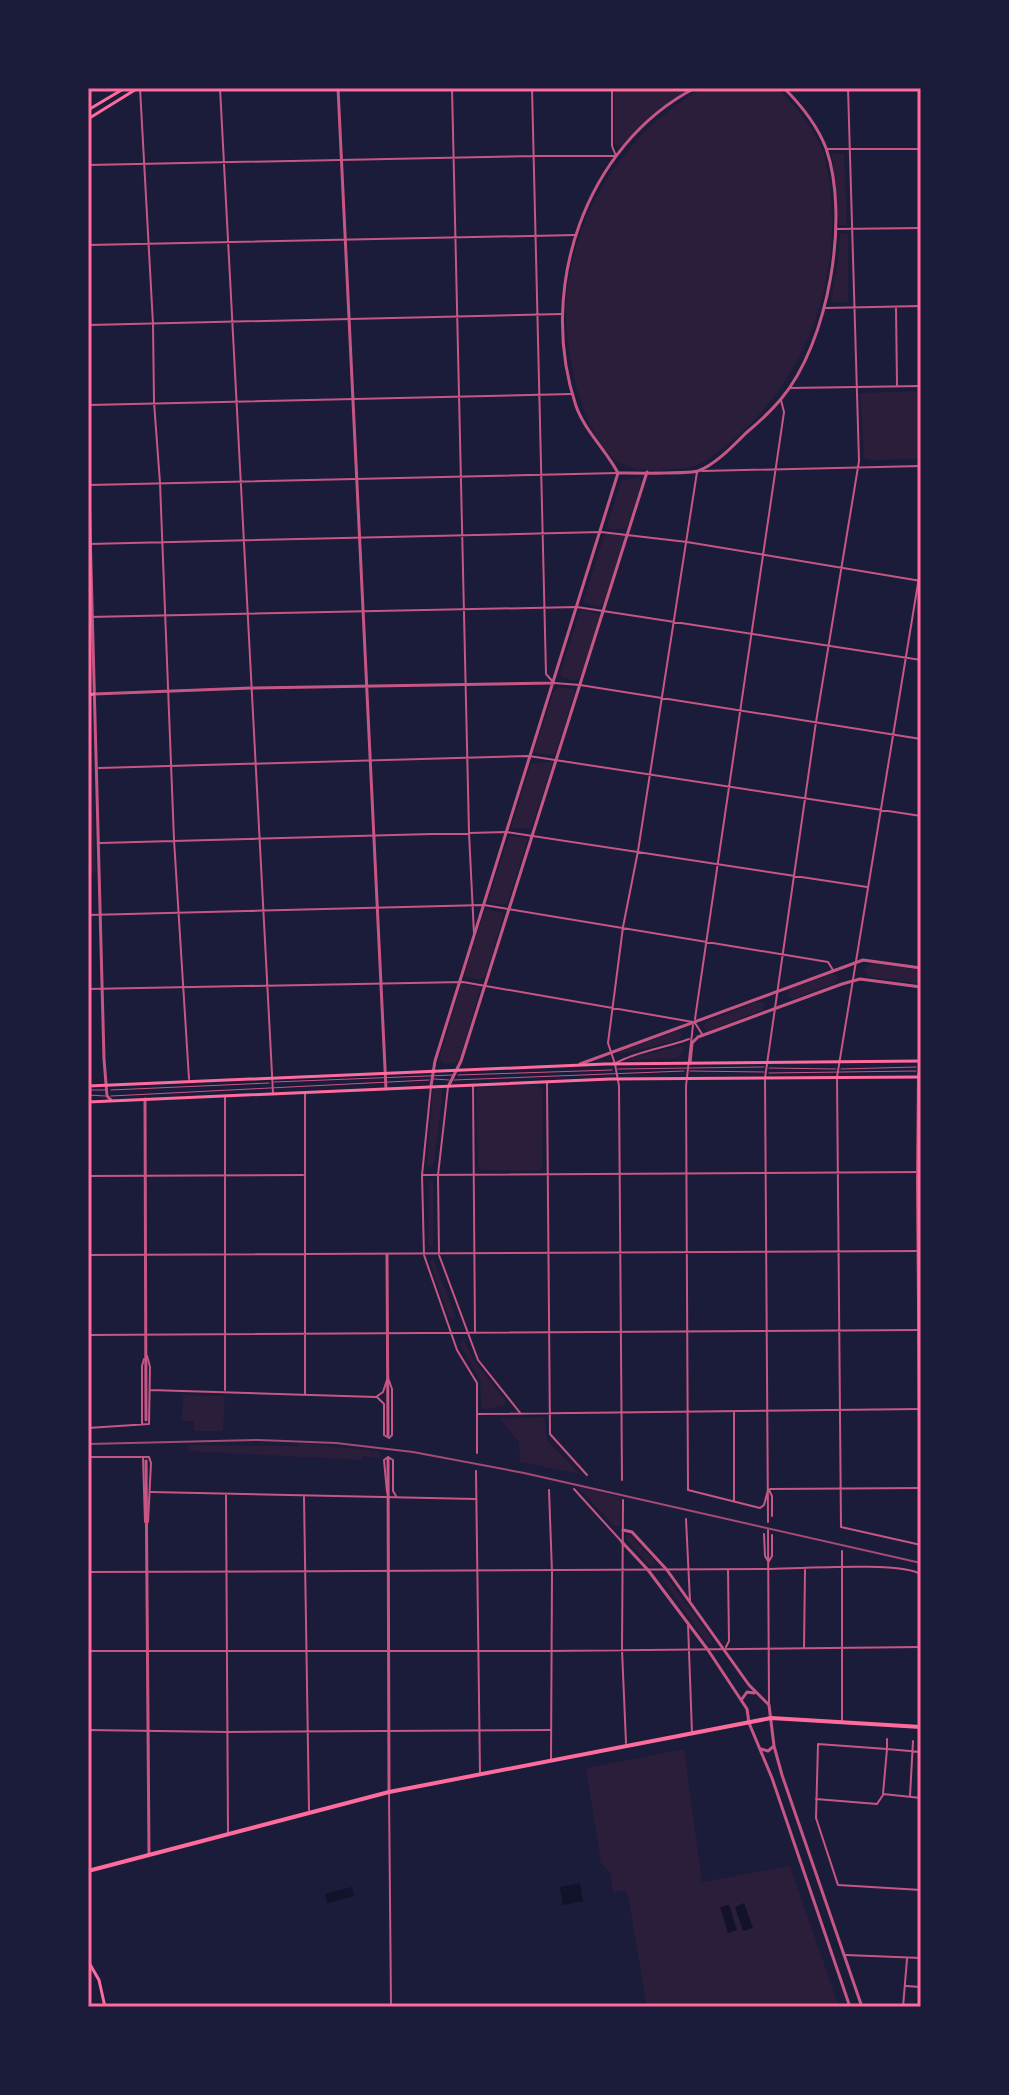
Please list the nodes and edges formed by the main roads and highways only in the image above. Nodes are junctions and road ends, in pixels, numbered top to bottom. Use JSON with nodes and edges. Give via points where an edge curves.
{"nodes":[{"id":1,"x":125,"y":88,"type":"edge"},
{"id":2,"x":139,"y":88,"type":"edge"},
{"id":3,"x":88,"y":110,"type":"edge"},
{"id":4,"x":88,"y":119,"type":"edge"},
{"id":5,"x":94,"y":694,"type":"road end"},
{"id":6,"x":88,"y":695,"type":"edge"},
{"id":7,"x":920,"y":1065,"type":"edge"},
{"id":8,"x":919,"y":1077,"type":"edge"},
{"id":9,"x":88,"y":1088,"type":"edge"},
{"id":10,"x":88,"y":1102,"type":"edge"},
{"id":11,"x":921,"y":1727,"type":"edge"},
{"id":12,"x":88,"y":1871,"type":"edge"},
{"id":13,"x":88,"y":1961,"type":"edge"},
{"id":14,"x":105,"y":2007,"type":"edge"}],
"edges":[{"from":1,"to":3,"type":"main road"},
{"from":2,"to":4,"type":"main road"},
{"from":5,"to":6,"type":"main road"},
{"from":7,"to":9,"type":"main road","via":[[579,1065]]},
{"from":8,"to":10,"type":"main road","via":[[617,1076]]},
{"from":11,"to":12,"type":"main road","via":[[771,1718],[389,1792]]},
{"from":13,"to":14,"type":"main road"}]}
